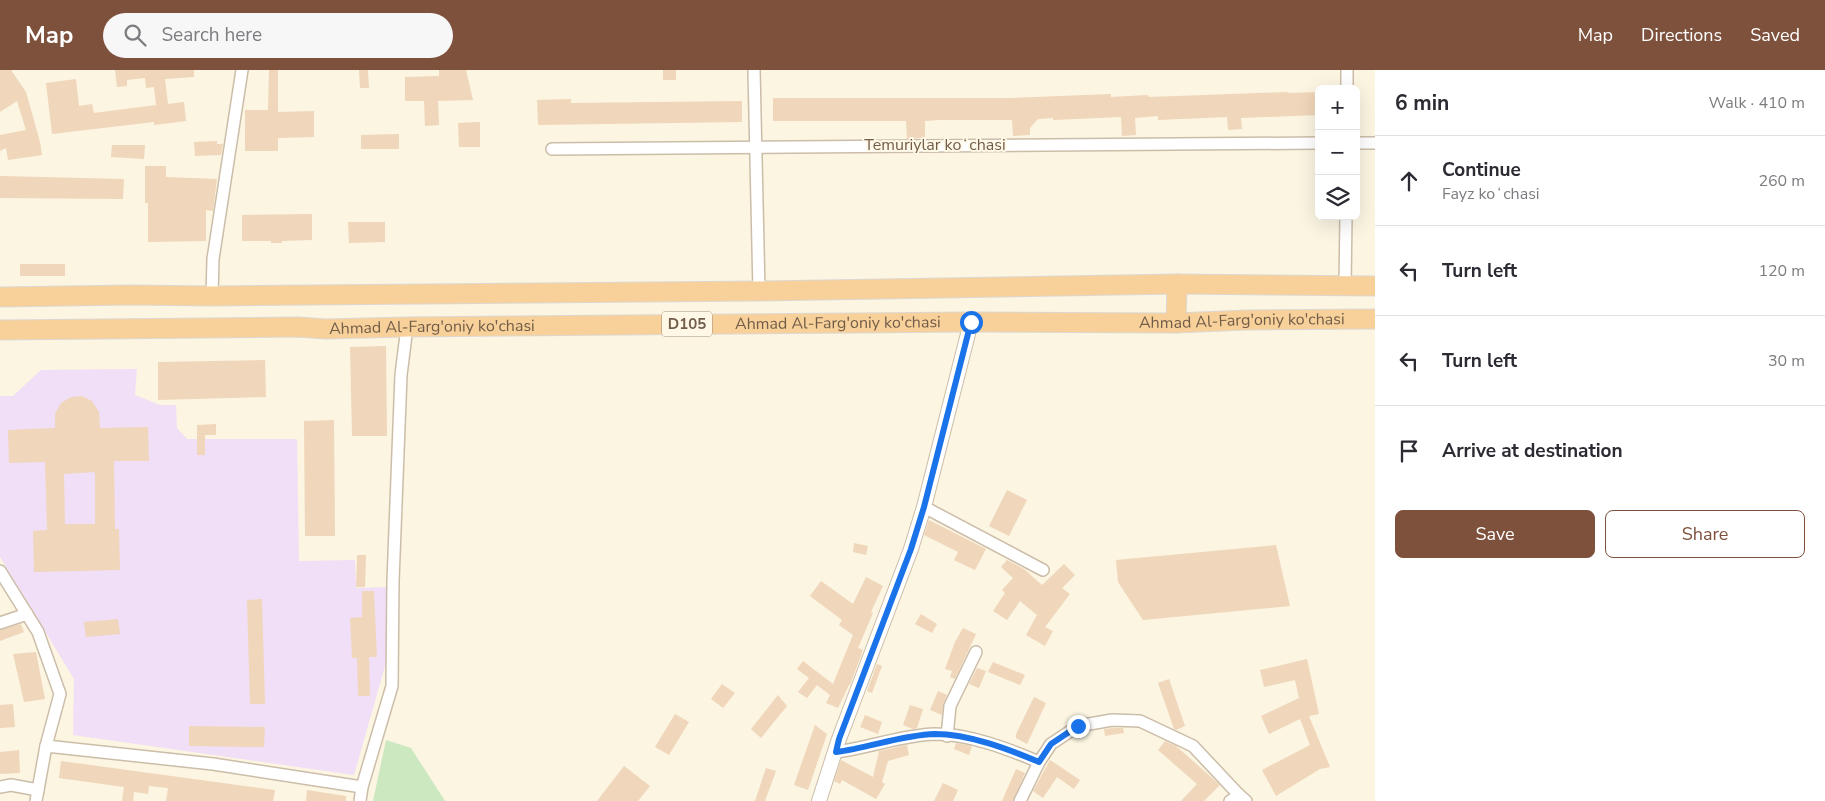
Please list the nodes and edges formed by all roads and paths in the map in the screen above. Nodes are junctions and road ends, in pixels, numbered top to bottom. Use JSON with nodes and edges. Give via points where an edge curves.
{"nodes":[{"id":1,"x":242,"y":70,"type":"edge"},
{"id":2,"x":754,"y":70,"type":"edge"},
{"id":3,"x":1347,"y":70,"type":"edge"},
{"id":4,"x":1348,"y":85,"type":"edge"},
{"id":5,"x":1315,"y":143,"type":"edge"},
{"id":6,"x":1360,"y":143,"type":"edge"},
{"id":7,"x":1375,"y":143,"type":"edge"},
{"id":8,"x":755,"y":147,"type":"junction"},
{"id":9,"x":552,"y":148,"type":"dead end"},
{"id":10,"x":1346,"y":220,"type":"edge"},
{"id":11,"x":1176,"y":284,"type":"junction"},
{"id":12,"x":1344,"y":286,"type":"junction"},
{"id":13,"x":1375,"y":286,"type":"edge"},
{"id":14,"x":759,"y":291,"type":"junction"},
{"id":15,"x":212,"y":296,"type":"junction"},
{"id":16,"x":0,"y":297,"type":"edge"},
{"id":17,"x":1375,"y":319,"type":"edge"},
{"id":18,"x":971,"y":322,"type":"junction"},
{"id":19,"x":1176,"y":323,"type":"junction"},
{"id":20,"x":407,"y":327,"type":"junction"},
{"id":21,"x":0,"y":330,"type":"edge"},
{"id":22,"x":924,"y":507,"type":"junction"},
{"id":23,"x":1043,"y":570,"type":"dead end"},
{"id":24,"x":0,"y":571,"type":"edge"},
{"id":25,"x":27,"y":614,"type":"junction"},
{"id":26,"x":0,"y":623,"type":"edge"},
{"id":27,"x":976,"y":652,"type":"dead end"},
{"id":28,"x":946,"y":736,"type":"junction"},
{"id":29,"x":46,"y":746,"type":"junction"},
{"id":30,"x":836,"y":752,"type":"junction"},
{"id":31,"x":1039,"y":762,"type":"junction"},
{"id":32,"x":0,"y":787,"type":"edge"},
{"id":33,"x":362,"y":787,"type":"junction"},
{"id":34,"x":37,"y":795,"type":"edge"},
{"id":35,"x":1238,"y":799,"type":"edge"},
{"id":36,"x":360,"y":801,"type":"edge"},
{"id":37,"x":819,"y":801,"type":"edge"},
{"id":38,"x":1020,"y":801,"type":"edge"}],
"edges":[{"from":1,"to":15,"type":"street","via":[[213,259]]},
{"from":2,"to":8,"type":"street"},
{"from":3,"to":4,"type":"street"},
{"from":5,"to":8,"type":"street","name":"Temuriylar koʻchasi"},
{"from":6,"to":7,"type":"street"},
{"from":8,"to":9,"type":"street","name":"Temuriylar koʻchasi"},
{"from":8,"to":14,"type":"street"},
{"from":10,"to":12,"type":"street"},
{"from":11,"to":12,"type":"highway","name":"Ahmad Al-Farg'oniy ko'chasi","number":"D105"},
{"from":11,"to":14,"type":"highway","name":"Ahmad Al-Farg'oniy ko'chasi","number":"D105"},
{"from":11,"to":19,"type":"highway"},
{"from":12,"to":13,"type":"highway","name":"Ahmad Al-Farg'oniy ko'chasi","number":"D105"},
{"from":14,"to":15,"type":"highway","name":"Ahmad Al-Farg'oniy ko'chasi","number":"D105"},
{"from":15,"to":16,"type":"highway","name":"Ahmad Al-Farg'oniy ko'chasi","number":"D105"},
{"from":17,"to":19,"type":"highway","name":"Ahmad Al-Farg'oniy ko'chasi","number":"D105"},
{"from":18,"to":19,"type":"highway","name":"Ahmad Al-Farg'oniy ko'chasi","number":"D105"},
{"from":18,"to":20,"type":"highway","name":"Ahmad Al-Farg'oniy ko'chasi","number":"D105"},
{"from":18,"to":22,"type":"street"},
{"from":20,"to":21,"type":"highway","name":"Ahmad Al-Farg'oniy ko'chasi","number":"D105"},
{"from":20,"to":33,"type":"street","via":[[401,375],[392,686]]},
{"from":22,"to":23,"type":"street"},
{"from":22,"to":30,"type":"street"},
{"from":24,"to":25,"type":"street"},
{"from":25,"to":26,"type":"street"},
{"from":25,"to":29,"type":"street","via":[[38,632],[60,694]]},
{"from":27,"to":28,"type":"street","via":[[950,706]]},
{"from":28,"to":30,"type":"street","via":[[936,734],[897,739]]},
{"from":28,"to":31,"type":"street","via":[[1006,748]]},
{"from":29,"to":33,"type":"street","via":[[213,764]]},
{"from":29,"to":34,"type":"street"},
{"from":30,"to":37,"type":"street"},
{"from":31,"to":35,"type":"street","via":[[1051,744],[1078,726],[1112,720],[1140,721],[1193,746]]},
{"from":31,"to":38,"type":"street"},
{"from":32,"to":34,"type":"street","via":[[11,785]]},
{"from":33,"to":36,"type":"street"}]}
